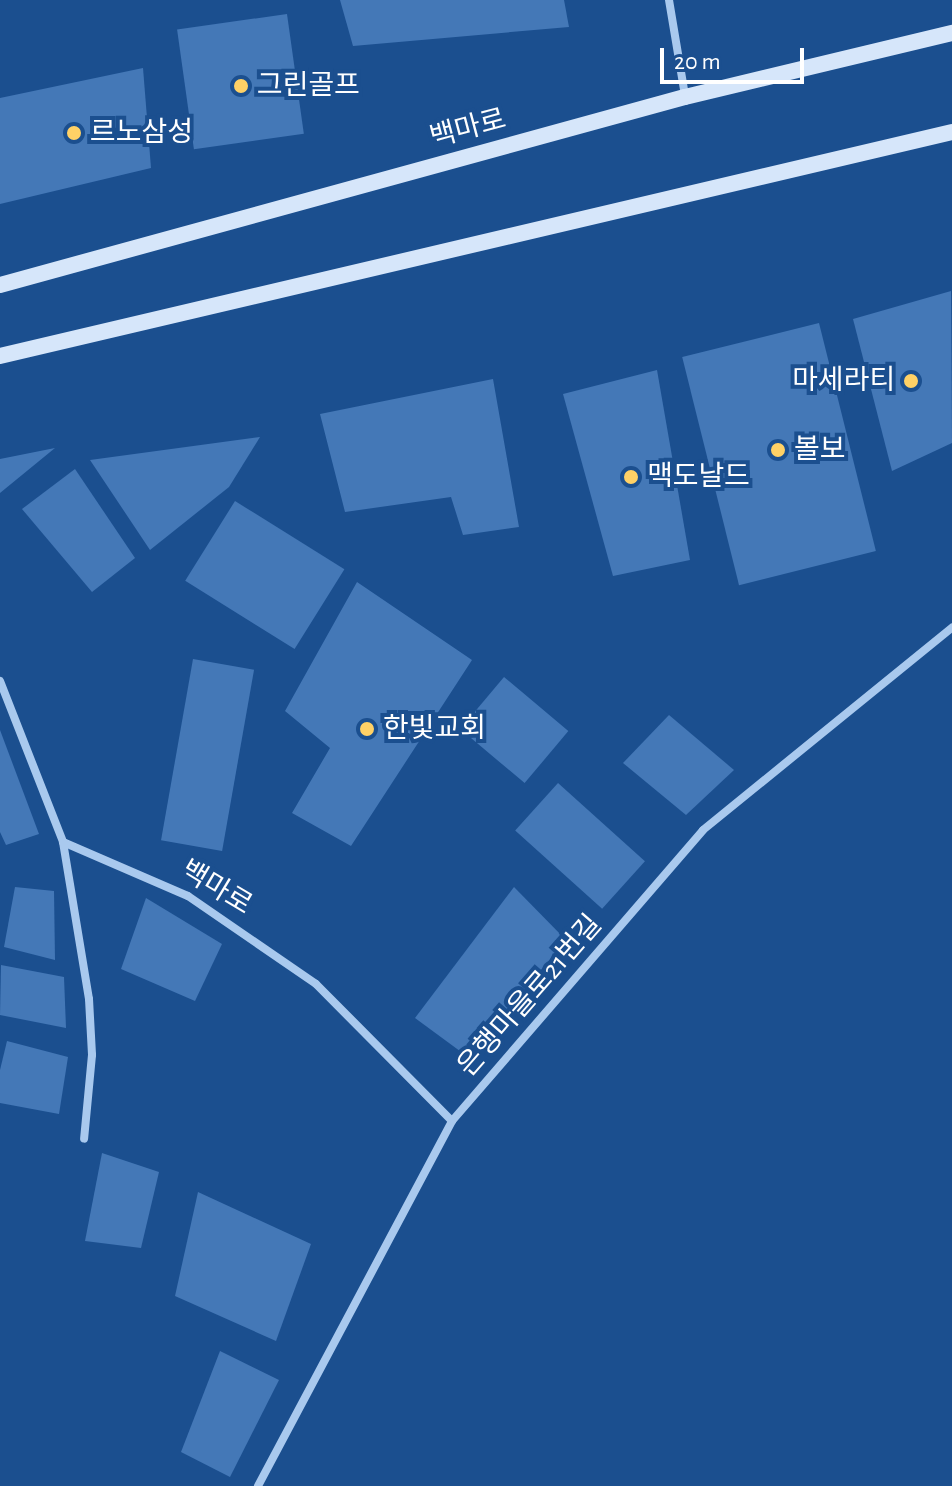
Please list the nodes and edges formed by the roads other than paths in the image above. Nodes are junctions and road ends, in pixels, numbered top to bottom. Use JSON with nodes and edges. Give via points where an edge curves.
{"nodes":[{"id":1,"x":669,"y":0,"type":"edge"},
{"id":2,"x":952,"y":33,"type":"edge"},
{"id":3,"x":685,"y":97,"type":"junction"},
{"id":4,"x":952,"y":132,"type":"edge"},
{"id":5,"x":0,"y":285,"type":"edge"},
{"id":6,"x":0,"y":356,"type":"edge"},
{"id":7,"x":952,"y":628,"type":"edge"},
{"id":8,"x":0,"y":681,"type":"edge"},
{"id":9,"x":63,"y":842,"type":"junction"},
{"id":10,"x":452,"y":1121,"type":"junction"},
{"id":11,"x":84,"y":1139,"type":"dead end"},
{"id":12,"x":258,"y":1486,"type":"edge"}],
"edges":[{"from":1,"to":3,"type":"street"},
{"from":2,"to":3,"type":"main road","name":"백마로"},
{"from":3,"to":5,"type":"main road","name":"백마로"},
{"from":4,"to":6,"type":"main road"},
{"from":7,"to":10,"type":"street","name":"은행마을로21번길","via":[[703,830]]},
{"from":8,"to":9,"type":"street"},
{"from":9,"to":10,"type":"street","name":"백마로","via":[[188,896],[316,984]]},
{"from":9,"to":11,"type":"street","via":[[89,999],[92,1055]]},
{"from":10,"to":12,"type":"street","name":"은행마을로21번길"}]}
